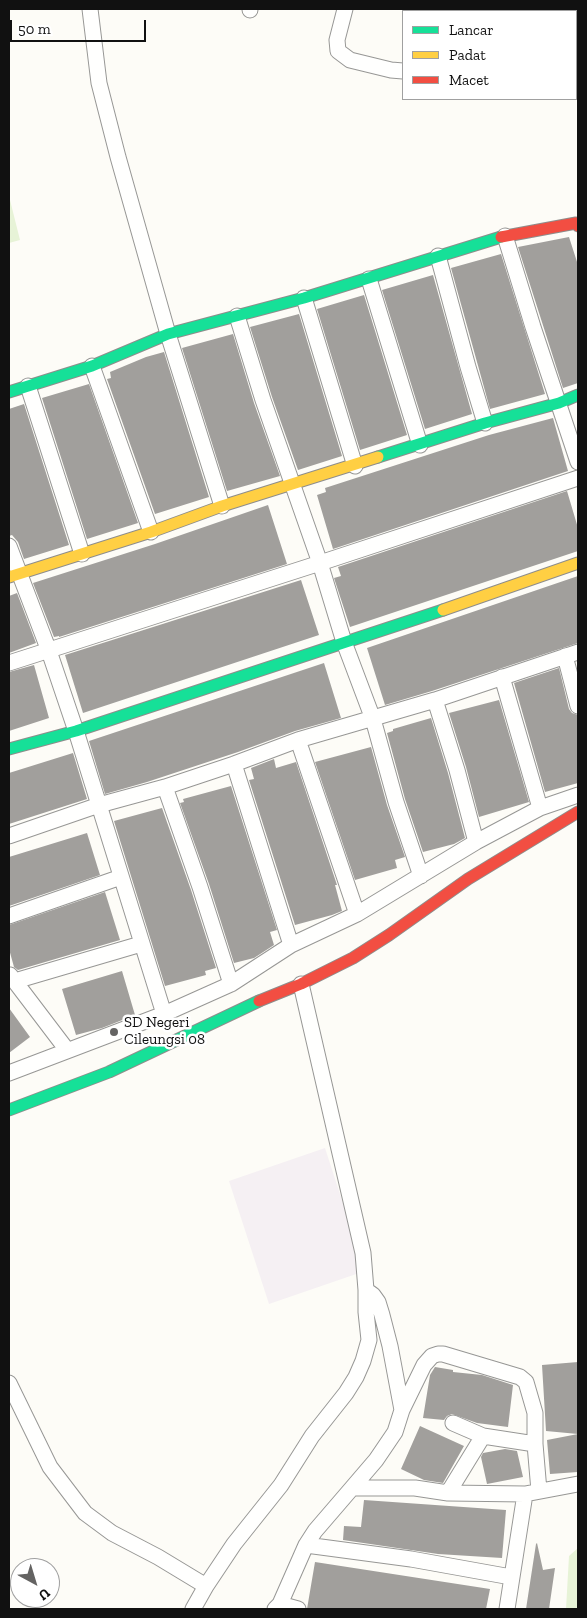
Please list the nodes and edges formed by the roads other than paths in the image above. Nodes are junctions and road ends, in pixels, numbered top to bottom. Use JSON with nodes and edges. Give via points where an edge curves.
{"nodes":[{"id":1,"x":90,"y":9,"type":"edge"},
{"id":2,"x":345,"y":9,"type":"edge"},
{"id":3,"x":402,"y":71,"type":"edge"},
{"id":4,"x":578,"y":226,"type":"edge"},
{"id":5,"x":505,"y":236,"type":"junction"},
{"id":6,"x":438,"y":256,"type":"junction"},
{"id":7,"x":369,"y":279,"type":"junction"},
{"id":8,"x":304,"y":298,"type":"junction"},
{"id":9,"x":236,"y":316,"type":"junction"},
{"id":10,"x":168,"y":334,"type":"junction"},
{"id":11,"x":92,"y":366,"type":"junction"},
{"id":12,"x":28,"y":386,"type":"junction"},
{"id":13,"x":9,"y":392,"type":"edge"},
{"id":14,"x":578,"y":394,"type":"edge"},
{"id":15,"x":559,"y":403,"type":"junction"},
{"id":16,"x":485,"y":423,"type":"junction"},
{"id":17,"x":420,"y":445,"type":"junction"},
{"id":18,"x":578,"y":462,"type":"edge"},
{"id":19,"x":355,"y":466,"type":"junction"},
{"id":20,"x":578,"y":478,"type":"edge"},
{"id":21,"x":293,"y":485,"type":"junction"},
{"id":22,"x":222,"y":506,"type":"junction"},
{"id":23,"x":151,"y":532,"type":"junction"},
{"id":24,"x":9,"y":546,"type":"edge"},
{"id":25,"x":82,"y":554,"type":"junction"},
{"id":26,"x":320,"y":563,"type":"junction"},
{"id":27,"x":578,"y":563,"type":"edge"},
{"id":28,"x":14,"y":575,"type":"edge"},
{"id":29,"x":344,"y":642,"type":"junction"},
{"id":30,"x":49,"y":651,"type":"junction"},
{"id":31,"x":571,"y":654,"type":"edge"},
{"id":32,"x":9,"y":664,"type":"edge"},
{"id":33,"x":502,"y":677,"type":"junction"},
{"id":34,"x":435,"y":700,"type":"junction"},
{"id":35,"x":578,"y":706,"type":"edge"},
{"id":36,"x":372,"y":719,"type":"junction"},
{"id":37,"x":76,"y":731,"type":"junction"},
{"id":38,"x":298,"y":740,"type":"junction"},
{"id":39,"x":9,"y":749,"type":"edge"},
{"id":40,"x":234,"y":764,"type":"junction"},
{"id":41,"x":165,"y":787,"type":"junction"},
{"id":42,"x":578,"y":794,"type":"edge"},
{"id":43,"x":99,"y":806,"type":"junction"},
{"id":44,"x":540,"y":808,"type":"junction"},
{"id":45,"x":578,"y":812,"type":"edge"},
{"id":46,"x":9,"y":836,"type":"edge"},
{"id":47,"x":476,"y":842,"type":"junction"},
{"id":48,"x":420,"y":876,"type":"junction"},
{"id":49,"x":120,"y":877,"type":"junction"},
{"id":50,"x":357,"y":914,"type":"junction"},
{"id":51,"x":9,"y":916,"type":"edge"},
{"id":52,"x":141,"y":944,"type":"junction"},
{"id":53,"x":291,"y":945,"type":"junction"},
{"id":54,"x":12,"y":977,"type":"edge"},
{"id":55,"x":231,"y":984,"type":"junction"},
{"id":56,"x":301,"y":984,"type":"junction"},
{"id":57,"x":164,"y":1014,"type":"junction"},
{"id":58,"x":67,"y":1050,"type":"junction"},
{"id":59,"x":9,"y":1074,"type":"edge"},
{"id":60,"x":9,"y":1110,"type":"edge"},
{"id":61,"x":366,"y":1290,"type":"junction"},
{"id":62,"x":9,"y":1383,"type":"edge"},
{"id":63,"x":402,"y":1410,"type":"junction"},
{"id":64,"x":452,"y":1423,"type":"dead end"},
{"id":65,"x":483,"y":1436,"type":"junction"},
{"id":66,"x":535,"y":1444,"type":"junction"},
{"id":67,"x":578,"y":1484,"type":"edge"},
{"id":68,"x":352,"y":1488,"type":"junction"},
{"id":69,"x":532,"y":1492,"type":"junction"},
{"id":70,"x":448,"y":1493,"type":"junction"},
{"id":71,"x":306,"y":1545,"type":"junction"},
{"id":72,"x":511,"y":1577,"type":"junction"},
{"id":73,"x":206,"y":1586,"type":"junction"},
{"id":74,"x":278,"y":1607,"type":"edge"},
{"id":75,"x":194,"y":1609,"type":"edge"},
{"id":76,"x":298,"y":1609,"type":"edge"},
{"id":77,"x":508,"y":1609,"type":"edge"}],
"edges":[{"from":1,"to":10,"type":"street","via":[[99,83]]},
{"from":2,"to":3,"type":"street","via":[[337,40],[338,51],[350,60]]},
{"from":4,"to":5,"type":"street","via":[[576,223]]},
{"from":5,"to":6,"type":"street"},
{"from":5,"to":15,"type":"street"},
{"from":6,"to":7,"type":"street"},
{"from":6,"to":16,"type":"street"},
{"from":7,"to":8,"type":"street"},
{"from":7,"to":17,"type":"street"},
{"from":8,"to":9,"type":"street"},
{"from":8,"to":19,"type":"street"},
{"from":9,"to":10,"type":"street"},
{"from":9,"to":21,"type":"street"},
{"from":10,"to":11,"type":"street"},
{"from":10,"to":22,"type":"street"},
{"from":11,"to":12,"type":"street"},
{"from":11,"to":23,"type":"street"},
{"from":12,"to":13,"type":"street"},
{"from":12,"to":25,"type":"street"},
{"from":14,"to":15,"type":"street"},
{"from":15,"to":16,"type":"street"},
{"from":15,"to":18,"type":"street"},
{"from":16,"to":17,"type":"street"},
{"from":17,"to":19,"type":"street"},
{"from":19,"to":21,"type":"street"},
{"from":20,"to":26,"type":"street"},
{"from":21,"to":22,"type":"street"},
{"from":21,"to":26,"type":"street"},
{"from":22,"to":23,"type":"street"},
{"from":23,"to":25,"type":"street"},
{"from":24,"to":28,"type":"street"},
{"from":25,"to":28,"type":"street"},
{"from":26,"to":29,"type":"street"},
{"from":26,"to":30,"type":"street"},
{"from":27,"to":29,"type":"street"},
{"from":28,"to":30,"type":"street"},
{"from":29,"to":36,"type":"street"},
{"from":29,"to":37,"type":"street"},
{"from":30,"to":32,"type":"street"},
{"from":30,"to":37,"type":"street"},
{"from":31,"to":33,"type":"street"},
{"from":31,"to":35,"type":"street"},
{"from":33,"to":34,"type":"street"},
{"from":33,"to":44,"type":"street"},
{"from":34,"to":36,"type":"street"},
{"from":34,"to":47,"type":"street"},
{"from":36,"to":38,"type":"street"},
{"from":36,"to":48,"type":"street"},
{"from":37,"to":39,"type":"street"},
{"from":37,"to":43,"type":"street"},
{"from":38,"to":40,"type":"street"},
{"from":38,"to":50,"type":"street"},
{"from":40,"to":41,"type":"street"},
{"from":40,"to":53,"type":"street"},
{"from":41,"to":43,"type":"street"},
{"from":41,"to":55,"type":"street"},
{"from":42,"to":44,"type":"street"},
{"from":43,"to":46,"type":"street"},
{"from":43,"to":49,"type":"street"},
{"from":44,"to":47,"type":"street"},
{"from":45,"to":56,"type":"street","via":[[468,879],[353,958]]},
{"from":47,"to":48,"type":"street"},
{"from":48,"to":50,"type":"street"},
{"from":49,"to":51,"type":"street"},
{"from":49,"to":52,"type":"street"},
{"from":50,"to":53,"type":"street"},
{"from":52,"to":54,"type":"street"},
{"from":52,"to":57,"type":"street"},
{"from":53,"to":55,"type":"street"},
{"from":54,"to":58,"type":"street"},
{"from":55,"to":57,"type":"street"},
{"from":56,"to":60,"type":"street","via":[[109,1072]]},
{"from":56,"to":61,"type":"street","via":[[363,1253]]},
{"from":57,"to":58,"type":"street"},
{"from":58,"to":59,"type":"street"},
{"from":61,"to":63,"type":"street","via":[[378,1302],[382,1315]]},
{"from":61,"to":73,"type":"street","via":[[369,1340],[356,1377]]},
{"from":62,"to":73,"type":"street","via":[[50,1467],[85,1513],[112,1533]]},
{"from":63,"to":66,"type":"street","via":[[424,1364],[432,1356],[443,1354],[520,1376],[526,1382],[535,1413]]},
{"from":63,"to":68,"type":"street","via":[[395,1432]]},
{"from":64,"to":65,"type":"street"},
{"from":65,"to":66,"type":"street"},
{"from":65,"to":70,"type":"street"},
{"from":66,"to":69,"type":"street"},
{"from":67,"to":69,"type":"street"},
{"from":68,"to":70,"type":"street","via":[[415,1488]]},
{"from":68,"to":71,"type":"street"},
{"from":69,"to":70,"type":"street"},
{"from":69,"to":72,"type":"street"},
{"from":71,"to":72,"type":"street"},
{"from":71,"to":74,"type":"street"},
{"from":72,"to":77,"type":"street"},
{"from":73,"to":75,"type":"street"},
{"from":74,"to":76,"type":"street"}]}
